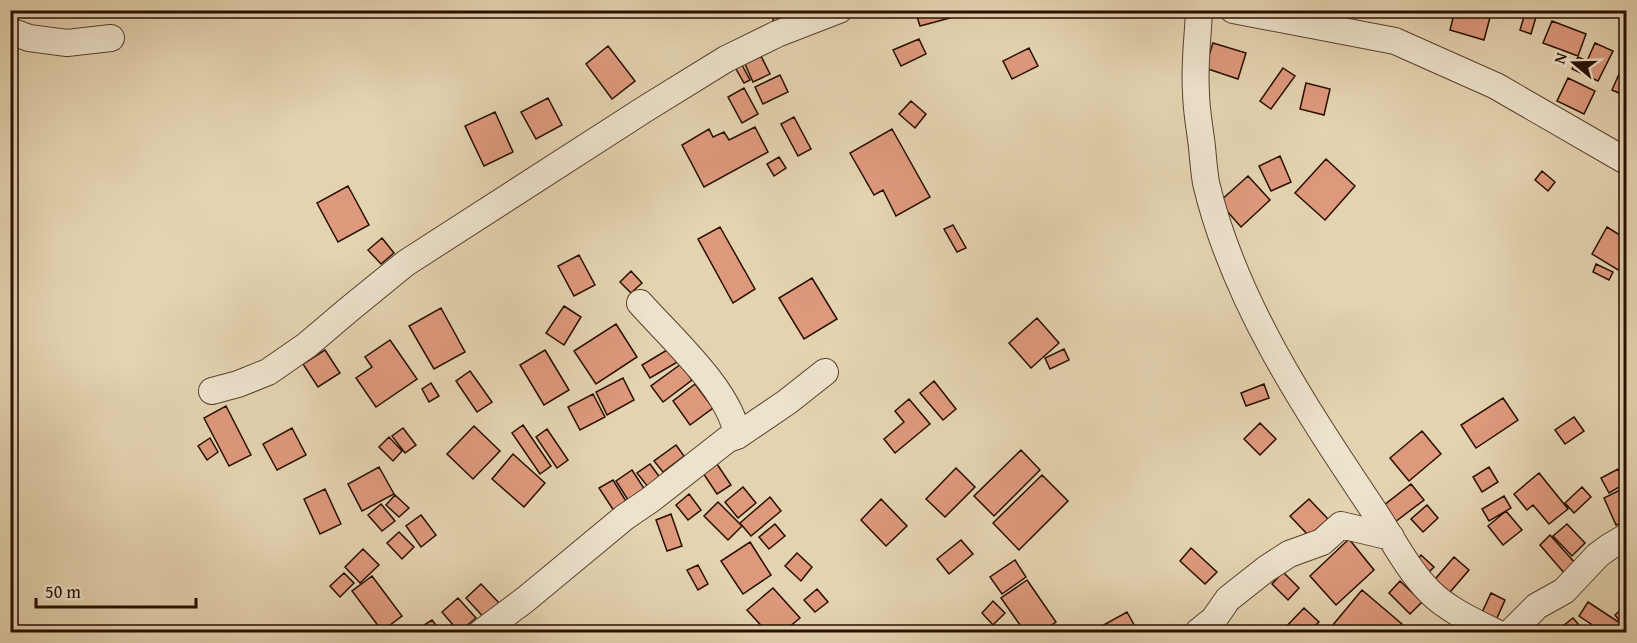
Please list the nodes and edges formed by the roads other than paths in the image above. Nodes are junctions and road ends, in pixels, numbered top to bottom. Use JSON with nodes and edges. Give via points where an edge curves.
{"nodes":[{"id":1,"x":838,"y":10,"type":"edge"},
{"id":2,"x":1199,"y":10,"type":"edge"},
{"id":3,"x":1233,"y":10,"type":"edge"},
{"id":4,"x":10,"y":31,"type":"edge"},
{"id":5,"x":111,"y":38,"type":"dead end"},
{"id":6,"x":1626,"y":161,"type":"edge"},
{"id":7,"x":640,"y":303,"type":"dead end"},
{"id":8,"x":825,"y":372,"type":"dead end"},
{"id":9,"x":212,"y":391,"type":"dead end"},
{"id":10,"x":736,"y":436,"type":"junction"},
{"id":11,"x":1392,"y":537,"type":"junction"},
{"id":12,"x":1626,"y":537,"type":"edge"},
{"id":13,"x":482,"y":633,"type":"edge"},
{"id":14,"x":1198,"y":633,"type":"edge"},
{"id":15,"x":1495,"y":633,"type":"edge"},
{"id":16,"x":1511,"y":633,"type":"edge"}],
"edges":[{"from":1,"to":9,"type":"street","via":[[726,59],[406,263],[308,345],[268,372]]},
{"from":2,"to":11,"type":"street","via":[[1196,92],[1206,180],[1217,223],[1261,330]]},
{"from":3,"to":6,"type":"street","via":[[1395,41],[1496,86]]},
{"from":4,"to":5,"type":"street","via":[[67,44]]},
{"from":7,"to":10,"type":"street","via":[[710,381],[735,424]]},
{"from":8,"to":10,"type":"street"},
{"from":10,"to":13,"type":"street","via":[[625,517]]},
{"from":11,"to":14,"type":"street","via":[[1341,525],[1322,542],[1289,554],[1266,569],[1228,599]]},
{"from":11,"to":15,"type":"street","via":[[1402,558],[1431,593]]},
{"from":12,"to":16,"type":"street","via":[[1598,555],[1564,591],[1537,606]]}]}
